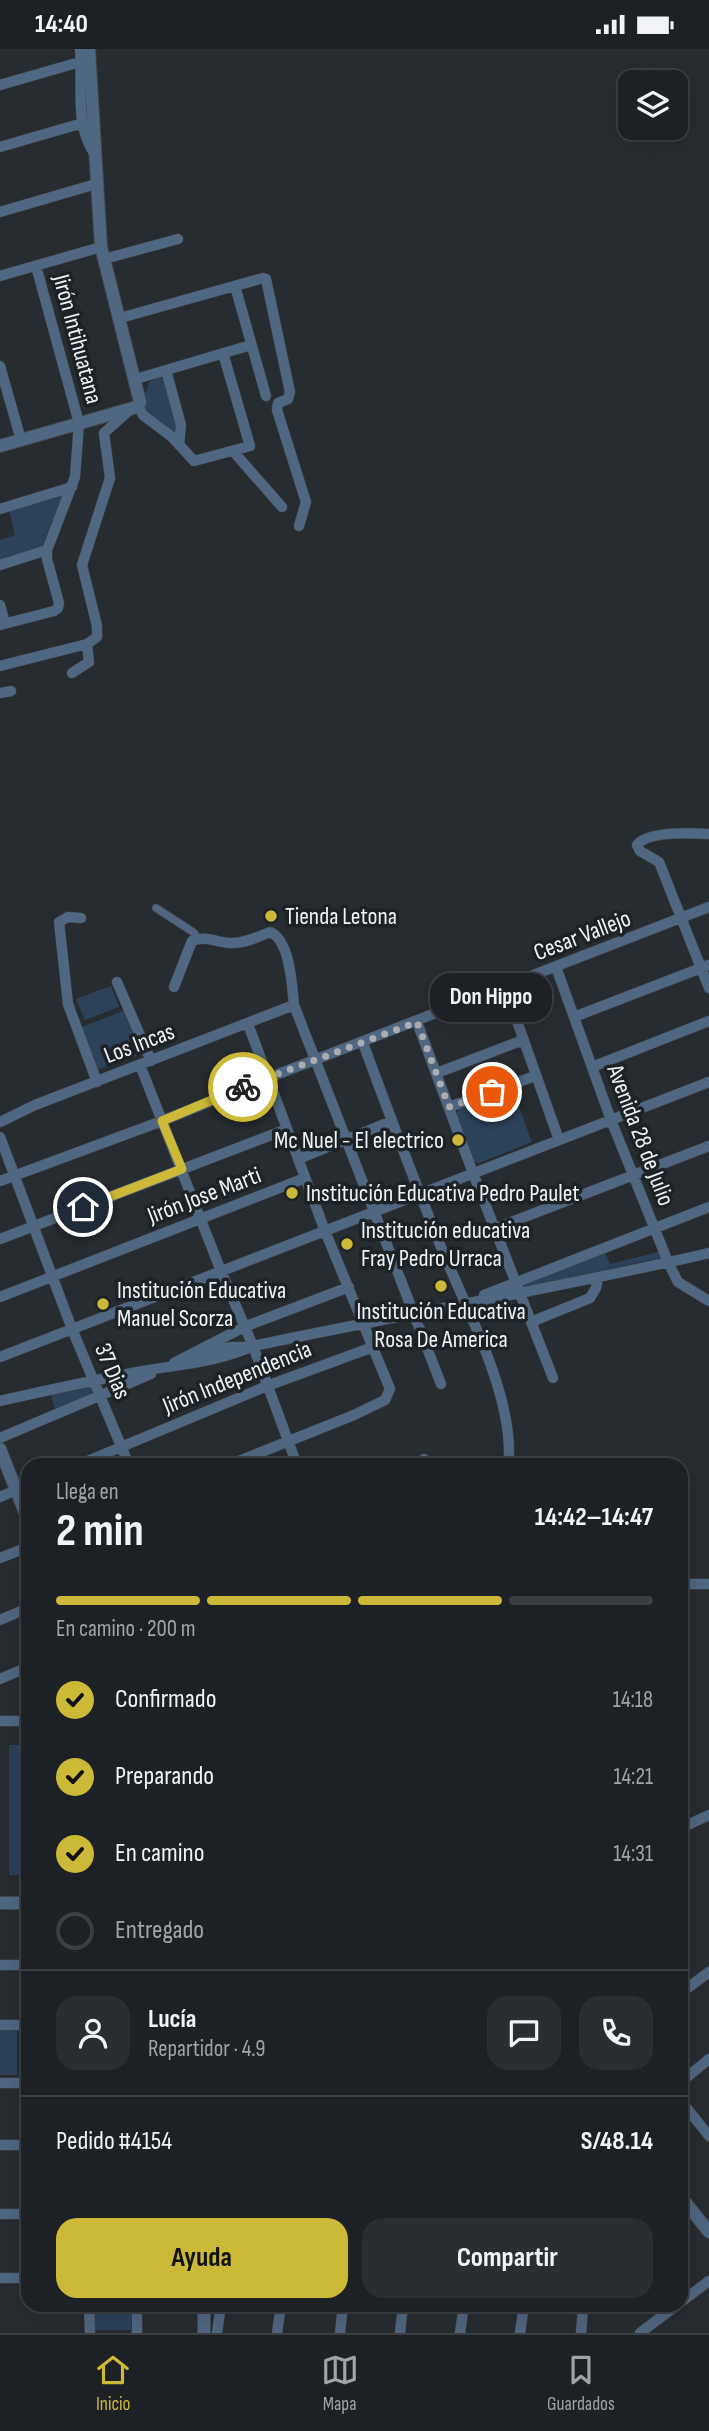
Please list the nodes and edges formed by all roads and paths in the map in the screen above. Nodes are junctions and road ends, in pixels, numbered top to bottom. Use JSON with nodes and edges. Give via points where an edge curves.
{"nodes":[{"id":1,"x":80,"y":49,"type":"edge"},
{"id":2,"x":89,"y":49,"type":"edge"},
{"id":3,"x":80,"y":62,"type":"junction"},
{"id":4,"x":0,"y":85,"type":"edge"},
{"id":5,"x":83,"y":123,"type":"junction"},
{"id":6,"x":0,"y":147,"type":"edge"},
{"id":7,"x":95,"y":153,"type":"junction"},
{"id":8,"x":96,"y":184,"type":"junction"},
{"id":9,"x":0,"y":212,"type":"edge"},
{"id":10,"x":178,"y":239,"type":"dead end"},
{"id":11,"x":102,"y":253,"type":"junction"},
{"id":12,"x":36,"y":266,"type":"junction"},
{"id":13,"x":0,"y":276,"type":"edge"},
{"id":14,"x":235,"y":286,"type":"junction"},
{"id":15,"x":120,"y":318,"type":"junction"},
{"id":16,"x":251,"y":345,"type":"junction"},
{"id":17,"x":223,"y":353,"type":"junction"},
{"id":18,"x":0,"y":366,"type":"edge"},
{"id":19,"x":166,"y":370,"type":"junction"},
{"id":20,"x":2,"y":379,"type":"edge"},
{"id":21,"x":136,"y":379,"type":"junction"},
{"id":22,"x":266,"y":396,"type":"dead end"},
{"id":23,"x":135,"y":407,"type":"junction"},
{"id":24,"x":79,"y":423,"type":"junction"},
{"id":25,"x":21,"y":440,"type":"junction"},
{"id":26,"x":179,"y":445,"type":"junction"},
{"id":27,"x":0,"y":446,"type":"edge"},
{"id":28,"x":233,"y":451,"type":"junction"},
{"id":29,"x":72,"y":487,"type":"junction"},
{"id":30,"x":282,"y":507,"type":"dead end"},
{"id":31,"x":0,"y":509,"type":"edge"},
{"id":32,"x":299,"y":526,"type":"dead end"},
{"id":33,"x":47,"y":550,"type":"junction"},
{"id":34,"x":0,"y":565,"type":"edge"},
{"id":35,"x":0,"y":605,"type":"edge"},
{"id":36,"x":2,"y":624,"type":"edge"},
{"id":37,"x":87,"y":644,"type":"junction"},
{"id":38,"x":0,"y":666,"type":"edge"},
{"id":39,"x":72,"y":673,"type":"dead end"},
{"id":40,"x":709,"y":834,"type":"edge"},
{"id":41,"x":709,"y":907,"type":"edge"},
{"id":42,"x":156,"y":908,"type":"dead end"},
{"id":43,"x":81,"y":918,"type":"dead end"},
{"id":44,"x":683,"y":918,"type":"junction"},
{"id":45,"x":198,"y":938,"type":"junction"},
{"id":46,"x":705,"y":966,"type":"edge"},
{"id":47,"x":556,"y":967,"type":"junction"},
{"id":48,"x":117,"y":982,"type":"dead end"},
{"id":49,"x":174,"y":987,"type":"dead end"},
{"id":50,"x":505,"y":987,"type":"junction"},
{"id":51,"x":709,"y":988,"type":"edge"},
{"id":52,"x":294,"y":1005,"type":"junction"},
{"id":53,"x":574,"y":1017,"type":"junction"},
{"id":54,"x":709,"y":1021,"type":"edge"},
{"id":55,"x":417,"y":1022,"type":"junction"},
{"id":56,"x":248,"y":1024,"type":"junction"},
{"id":57,"x":523,"y":1040,"type":"junction"},
{"id":58,"x":363,"y":1042,"type":"junction"},
{"id":59,"x":315,"y":1060,"type":"junction"},
{"id":60,"x":146,"y":1063,"type":"junction"},
{"id":61,"x":592,"y":1067,"type":"junction"},
{"id":62,"x":437,"y":1073,"type":"junction"},
{"id":63,"x":536,"y":1076,"type":"junction"},
{"id":64,"x":268,"y":1078,"type":"junction"},
{"id":65,"x":97,"y":1082,"type":"junction"},
{"id":66,"x":709,"y":1082,"type":"edge"},
{"id":67,"x":449,"y":1107,"type":"junction"},
{"id":68,"x":611,"y":1120,"type":"junction"},
{"id":69,"x":162,"y":1121,"type":"junction"},
{"id":70,"x":392,"y":1121,"type":"junction"},
{"id":71,"x":0,"y":1122,"type":"edge"},
{"id":72,"x":287,"y":1129,"type":"junction"},
{"id":73,"x":0,"y":1137,"type":"edge"},
{"id":74,"x":347,"y":1139,"type":"junction"},
{"id":75,"x":559,"y":1140,"type":"junction"},
{"id":76,"x":709,"y":1146,"type":"edge"},
{"id":77,"x":298,"y":1159,"type":"junction"},
{"id":78,"x":182,"y":1169,"type":"junction"},
{"id":79,"x":473,"y":1173,"type":"junction"},
{"id":80,"x":15,"y":1175,"type":"junction"},
{"id":81,"x":633,"y":1176,"type":"junction"},
{"id":82,"x":305,"y":1178,"type":"junction"},
{"id":83,"x":0,"y":1181,"type":"edge"},
{"id":84,"x":420,"y":1194,"type":"junction"},
{"id":85,"x":709,"y":1207,"type":"edge"},
{"id":86,"x":376,"y":1211,"type":"junction"},
{"id":87,"x":202,"y":1218,"type":"junction"},
{"id":88,"x":33,"y":1226,"type":"junction"},
{"id":89,"x":496,"y":1228,"type":"junction"},
{"id":90,"x":655,"y":1229,"type":"junction"},
{"id":91,"x":325,"y":1231,"type":"junction"},
{"id":92,"x":0,"y":1239,"type":"edge"},
{"id":93,"x":709,"y":1253,"type":"edge"},
{"id":94,"x":668,"y":1262,"type":"junction"},
{"id":95,"x":221,"y":1271,"type":"junction"},
{"id":96,"x":53,"y":1276,"type":"junction"},
{"id":97,"x":598,"y":1278,"type":"junction"},
{"id":98,"x":515,"y":1283,"type":"junction"},
{"id":99,"x":349,"y":1287,"type":"junction"},
{"id":100,"x":519,"y":1294,"type":"junction"},
{"id":101,"x":0,"y":1297,"type":"edge"},
{"id":102,"x":709,"y":1301,"type":"edge"},
{"id":103,"x":464,"y":1303,"type":"junction"},
{"id":104,"x":414,"y":1312,"type":"junction"},
{"id":105,"x":531,"y":1322,"type":"junction"},
{"id":106,"x":364,"y":1323,"type":"junction"},
{"id":107,"x":244,"y":1327,"type":"junction"},
{"id":108,"x":72,"y":1329,"type":"junction"},
{"id":109,"x":253,"y":1346,"type":"junction"},
{"id":110,"x":373,"y":1347,"type":"junction"},
{"id":111,"x":0,"y":1357,"type":"edge"},
{"id":112,"x":166,"y":1367,"type":"junction"},
{"id":113,"x":553,"y":1378,"type":"dead end"},
{"id":114,"x":94,"y":1380,"type":"junction"},
{"id":115,"x":441,"y":1384,"type":"dead end"},
{"id":116,"x":267,"y":1386,"type":"junction"},
{"id":117,"x":101,"y":1397,"type":"junction"},
{"id":118,"x":0,"y":1401,"type":"edge"},
{"id":119,"x":0,"y":1438,"type":"edge"},
{"id":120,"x":286,"y":1441,"type":"junction"},
{"id":121,"x":122,"y":1447,"type":"junction"},
{"id":122,"x":0,"y":1450,"type":"edge"},
{"id":123,"x":509,"y":1454,"type":"dead end"},
{"id":124,"x":96,"y":1458,"type":"edge"},
{"id":125,"x":126,"y":1458,"type":"edge"},
{"id":126,"x":246,"y":1458,"type":"edge"},
{"id":127,"x":294,"y":1458,"type":"edge"},
{"id":128,"x":21,"y":1486,"type":"edge"},
{"id":129,"x":21,"y":1488,"type":"edge"},
{"id":130,"x":0,"y":1497,"type":"edge"},
{"id":131,"x":21,"y":1549,"type":"edge"},
{"id":132,"x":0,"y":1558,"type":"edge"},
{"id":133,"x":688,"y":1584,"type":"edge"},
{"id":134,"x":709,"y":1584,"type":"edge"},
{"id":135,"x":21,"y":1611,"type":"edge"},
{"id":136,"x":0,"y":1620,"type":"edge"},
{"id":137,"x":21,"y":1670,"type":"edge"},
{"id":138,"x":0,"y":1679,"type":"edge"},
{"id":139,"x":0,"y":1721,"type":"edge"},
{"id":140,"x":21,"y":1721,"type":"edge"},
{"id":141,"x":709,"y":1815,"type":"edge"},
{"id":142,"x":688,"y":1825,"type":"edge"},
{"id":143,"x":0,"y":1903,"type":"edge"},
{"id":144,"x":21,"y":1903,"type":"edge"},
{"id":145,"x":0,"y":1965,"type":"edge"},
{"id":146,"x":21,"y":1965,"type":"edge"},
{"id":147,"x":709,"y":1972,"type":"edge"},
{"id":148,"x":688,"y":1988,"type":"edge"},
{"id":149,"x":0,"y":2025,"type":"edge"},
{"id":150,"x":21,"y":2025,"type":"edge"},
{"id":151,"x":709,"y":2059,"type":"edge"},
{"id":152,"x":688,"y":2076,"type":"edge"},
{"id":153,"x":0,"y":2083,"type":"edge"},
{"id":154,"x":21,"y":2083,"type":"edge"},
{"id":155,"x":688,"y":2110,"type":"edge"},
{"id":156,"x":709,"y":2136,"type":"edge"},
{"id":157,"x":0,"y":2145,"type":"edge"},
{"id":158,"x":21,"y":2145,"type":"edge"},
{"id":159,"x":688,"y":2206,"type":"edge"},
{"id":160,"x":0,"y":2214,"type":"edge"},
{"id":161,"x":21,"y":2214,"type":"edge"},
{"id":162,"x":709,"y":2232,"type":"edge"},
{"id":163,"x":0,"y":2278,"type":"edge"},
{"id":164,"x":21,"y":2278,"type":"edge"},
{"id":165,"x":709,"y":2281,"type":"edge"},
{"id":166,"x":688,"y":2296,"type":"edge"},
{"id":167,"x":89,"y":2312,"type":"edge"},
{"id":168,"x":137,"y":2312,"type":"edge"},
{"id":169,"x":204,"y":2312,"type":"edge"},
{"id":170,"x":220,"y":2312,"type":"edge"},
{"id":171,"x":280,"y":2312,"type":"edge"},
{"id":172,"x":342,"y":2312,"type":"edge"},
{"id":173,"x":402,"y":2312,"type":"edge"},
{"id":174,"x":463,"y":2312,"type":"edge"},
{"id":175,"x":523,"y":2312,"type":"edge"},
{"id":176,"x":585,"y":2312,"type":"edge"},
{"id":177,"x":667,"y":2312,"type":"edge"},
{"id":178,"x":90,"y":2333,"type":"edge"},
{"id":179,"x":138,"y":2333,"type":"edge"},
{"id":180,"x":204,"y":2333,"type":"edge"},
{"id":181,"x":217,"y":2333,"type":"edge"},
{"id":182,"x":277,"y":2333,"type":"edge"},
{"id":183,"x":340,"y":2333,"type":"edge"},
{"id":184,"x":400,"y":2333,"type":"edge"},
{"id":185,"x":460,"y":2333,"type":"edge"},
{"id":186,"x":520,"y":2333,"type":"edge"},
{"id":187,"x":581,"y":2333,"type":"edge"},
{"id":188,"x":640,"y":2333,"type":"edge"}],
"edges":[{"from":1,"to":3,"type":"street"},
{"from":2,"to":7,"type":"street"},
{"from":3,"to":4,"type":"street"},
{"from":3,"to":5,"type":"street"},
{"from":5,"to":6,"type":"street"},
{"from":5,"to":7,"type":"street"},
{"from":7,"to":8,"type":"street"},
{"from":8,"to":9,"type":"street"},
{"from":8,"to":11,"type":"street"},
{"from":10,"to":11,"type":"street"},
{"from":11,"to":12,"type":"street"},
{"from":11,"to":15,"type":"street"},
{"from":12,"to":13,"type":"street"},
{"from":12,"to":24,"type":"street","name":"Jirón Intihuatana"},
{"from":14,"to":15,"type":"street"},
{"from":14,"to":16,"type":"street"},
{"from":14,"to":32,"type":"street","via":[[267,280],[290,393],[277,410],[306,502]]},
{"from":15,"to":21,"type":"street"},
{"from":16,"to":17,"type":"street"},
{"from":16,"to":22,"type":"street"},
{"from":17,"to":19,"type":"street"},
{"from":17,"to":28,"type":"street","via":[[250,446]]},
{"from":18,"to":20,"type":"street"},
{"from":19,"to":21,"type":"street"},
{"from":19,"to":26,"type":"street","via":[[181,425]]},
{"from":20,"to":25,"type":"street"},
{"from":21,"to":23,"type":"street","via":[[141,397]]},
{"from":23,"to":24,"type":"street"},
{"from":23,"to":26,"type":"street"},
{"from":23,"to":37,"type":"street","via":[[104,433],[110,478],[82,565],[97,626],[95,640]]},
{"from":24,"to":25,"type":"street"},
{"from":24,"to":29,"type":"street","name":"Jirón Intihuatana"},
{"from":25,"to":27,"type":"street"},
{"from":26,"to":28,"type":"street","via":[[194,461]]},
{"from":28,"to":30,"type":"street"},
{"from":29,"to":31,"type":"street"},
{"from":29,"to":33,"type":"street","name":"Jirón Intihuatana"},
{"from":33,"to":34,"type":"street"},
{"from":33,"to":36,"type":"street","via":[[58,608]]},
{"from":35,"to":36,"type":"street"},
{"from":37,"to":38,"type":"street"},
{"from":37,"to":39,"type":"street","via":[[89,662]]},
{"from":40,"to":44,"type":"street","via":[[649,837],[639,842],[639,850],[659,862]]},
{"from":41,"to":44,"type":"street","name":"Cesar Vallejo"},
{"from":42,"to":45,"type":"street"},
{"from":43,"to":65,"type":"street","via":[[66,917],[59,922],[68,1004]]},
{"from":44,"to":46,"type":"street"},
{"from":44,"to":47,"type":"street","name":"Cesar Vallejo"},
{"from":45,"to":49,"type":"street","via":[[189,946]]},
{"from":45,"to":52,"type":"street","via":[[240,943],[270,932],[277,935],[290,970]]},
{"from":46,"to":51,"type":"street"},
{"from":46,"to":53,"type":"street"},
{"from":47,"to":50,"type":"street","name":"Cesar Vallejo"},
{"from":47,"to":53,"type":"street","name":"Avenida 28 de Julio"},
{"from":48,"to":60,"type":"street"},
{"from":50,"to":55,"type":"street","name":"Cesar Vallejo"},
{"from":50,"to":57,"type":"street"},
{"from":52,"to":56,"type":"street","name":"Los Incas"},
{"from":52,"to":59,"type":"street"},
{"from":53,"to":61,"type":"street","name":"Avenida 28 de Julio"},
{"from":54,"to":61,"type":"street"},
{"from":55,"to":58,"type":"street","name":"Cesar Vallejo"},
{"from":55,"to":62,"type":"street"},
{"from":56,"to":60,"type":"street","name":"Los Incas"},
{"from":56,"to":64,"type":"street"},
{"from":57,"to":62,"type":"street"},
{"from":57,"to":63,"type":"street"},
{"from":58,"to":59,"type":"street","name":"Cesar Vallejo"},
{"from":58,"to":70,"type":"street"},
{"from":59,"to":64,"type":"street","name":"Cesar Vallejo"},
{"from":59,"to":74,"type":"street"},
{"from":60,"to":65,"type":"street","name":"Los Incas"},
{"from":60,"to":69,"type":"street"},
{"from":61,"to":68,"type":"street","name":"Avenida 28 de Julio"},
{"from":62,"to":67,"type":"street"},
{"from":63,"to":67,"type":"street"},
{"from":63,"to":75,"type":"street"},
{"from":64,"to":69,"type":"street","name":"Cesar Vallejo"},
{"from":64,"to":72,"type":"street"},
{"from":65,"to":71,"type":"street","name":"Los Incas"},
{"from":66,"to":68,"type":"street"},
{"from":67,"to":79,"type":"street"},
{"from":68,"to":75,"type":"street"},
{"from":68,"to":81,"type":"street","name":"Avenida 28 de Julio"},
{"from":69,"to":78,"type":"street"},
{"from":69,"to":80,"type":"street","name":"Cesar Vallejo"},
{"from":70,"to":74,"type":"street"},
{"from":70,"to":84,"type":"street"},
{"from":72,"to":77,"type":"street"},
{"from":72,"to":78,"type":"street"},
{"from":73,"to":80,"type":"street","name":"37 Dias"},
{"from":74,"to":77,"type":"street"},
{"from":74,"to":86,"type":"street"},
{"from":75,"to":79,"type":"street"},
{"from":76,"to":81,"type":"street"},
{"from":77,"to":82,"type":"street"},
{"from":78,"to":87,"type":"street"},
{"from":78,"to":88,"type":"street"},
{"from":79,"to":84,"type":"street"},
{"from":79,"to":89,"type":"street"},
{"from":80,"to":83,"type":"street","name":"Cesar Vallejo"},
{"from":80,"to":88,"type":"street","name":"37 Dias"},
{"from":81,"to":89,"type":"street"},
{"from":81,"to":90,"type":"street","name":"Avenida 28 de Julio"},
{"from":82,"to":87,"type":"street","name":"Jirón Jose Marti"},
{"from":82,"to":91,"type":"street"},
{"from":84,"to":86,"type":"street"},
{"from":84,"to":103,"type":"street"},
{"from":85,"to":90,"type":"street"},
{"from":86,"to":91,"type":"street"},
{"from":86,"to":104,"type":"street"},
{"from":87,"to":95,"type":"street"},
{"from":87,"to":96,"type":"street","name":"Jirón Jose Marti"},
{"from":88,"to":92,"type":"street"},
{"from":88,"to":96,"type":"street","name":"37 Dias"},
{"from":89,"to":98,"type":"street"},
{"from":90,"to":94,"type":"street","name":"Avenida 28 de Julio"},
{"from":90,"to":98,"type":"street"},
{"from":91,"to":95,"type":"street"},
{"from":91,"to":99,"type":"street"},
{"from":93,"to":94,"type":"street"},
{"from":94,"to":97,"type":"street"},
{"from":94,"to":102,"type":"street","name":"Avenida 28 de Julio","via":[[678,1282]]},
{"from":95,"to":107,"type":"street"},
{"from":95,"to":108,"type":"street"},
{"from":96,"to":101,"type":"street","name":"Jirón Jose Marti"},
{"from":96,"to":108,"type":"street","name":"37 Dias"},
{"from":97,"to":100,"type":"street"},
{"from":97,"to":105,"type":"street","via":[[590,1298]]},
{"from":98,"to":100,"type":"street"},
{"from":98,"to":103,"type":"street"},
{"from":99,"to":106,"type":"street"},
{"from":99,"to":107,"type":"street"},
{"from":100,"to":103,"type":"street"},
{"from":100,"to":105,"type":"street"},
{"from":103,"to":104,"type":"street"},
{"from":103,"to":123,"type":"street","via":[[498,1388],[508,1425]]},
{"from":104,"to":106,"type":"street"},
{"from":104,"to":115,"type":"street"},
{"from":105,"to":113,"type":"street"},
{"from":106,"to":109,"type":"street"},
{"from":106,"to":110,"type":"street"},
{"from":107,"to":109,"type":"street"},
{"from":107,"to":112,"type":"street"},
{"from":108,"to":111,"type":"street"},
{"from":108,"to":114,"type":"street","name":"37 Dias"},
{"from":109,"to":112,"type":"street","via":[[199,1363]]},
{"from":109,"to":116,"type":"street"},
{"from":110,"to":116,"type":"street","name":"Jirón Independencia"},
{"from":110,"to":120,"type":"street","via":[[390,1389],[385,1400]]},
{"from":112,"to":114,"type":"street"},
{"from":112,"to":117,"type":"street"},
{"from":114,"to":117,"type":"street","name":"37 Dias"},
{"from":114,"to":118,"type":"street"},
{"from":116,"to":120,"type":"street"},
{"from":116,"to":121,"type":"street","name":"Jirón Independencia"},
{"from":117,"to":119,"type":"street"},
{"from":117,"to":121,"type":"street","name":"37 Dias"},
{"from":120,"to":126,"type":"street"},
{"from":120,"to":127,"type":"street"},
{"from":121,"to":124,"type":"street","name":"Jirón Independencia"},
{"from":121,"to":125,"type":"street","name":"37 Dias"},
{"from":122,"to":128,"type":"street"},
{"from":129,"to":130,"type":"street"},
{"from":131,"to":132,"type":"street"},
{"from":133,"to":134,"type":"street"},
{"from":135,"to":136,"type":"street"},
{"from":137,"to":138,"type":"street"},
{"from":139,"to":140,"type":"street"},
{"from":141,"to":142,"type":"street"},
{"from":143,"to":144,"type":"street"},
{"from":145,"to":146,"type":"street"},
{"from":147,"to":148,"type":"street"},
{"from":149,"to":150,"type":"street"},
{"from":151,"to":152,"type":"street"},
{"from":153,"to":154,"type":"street"},
{"from":155,"to":156,"type":"street"},
{"from":157,"to":158,"type":"street"},
{"from":159,"to":162,"type":"street"},
{"from":160,"to":161,"type":"street"},
{"from":163,"to":164,"type":"street"},
{"from":165,"to":166,"type":"street"},
{"from":167,"to":178,"type":"street"},
{"from":168,"to":179,"type":"street"},
{"from":169,"to":180,"type":"street"},
{"from":170,"to":181,"type":"street"},
{"from":171,"to":182,"type":"street"},
{"from":172,"to":183,"type":"street"},
{"from":173,"to":184,"type":"street"},
{"from":174,"to":185,"type":"street"},
{"from":175,"to":186,"type":"street"},
{"from":176,"to":187,"type":"street"},
{"from":177,"to":188,"type":"street"}]}
